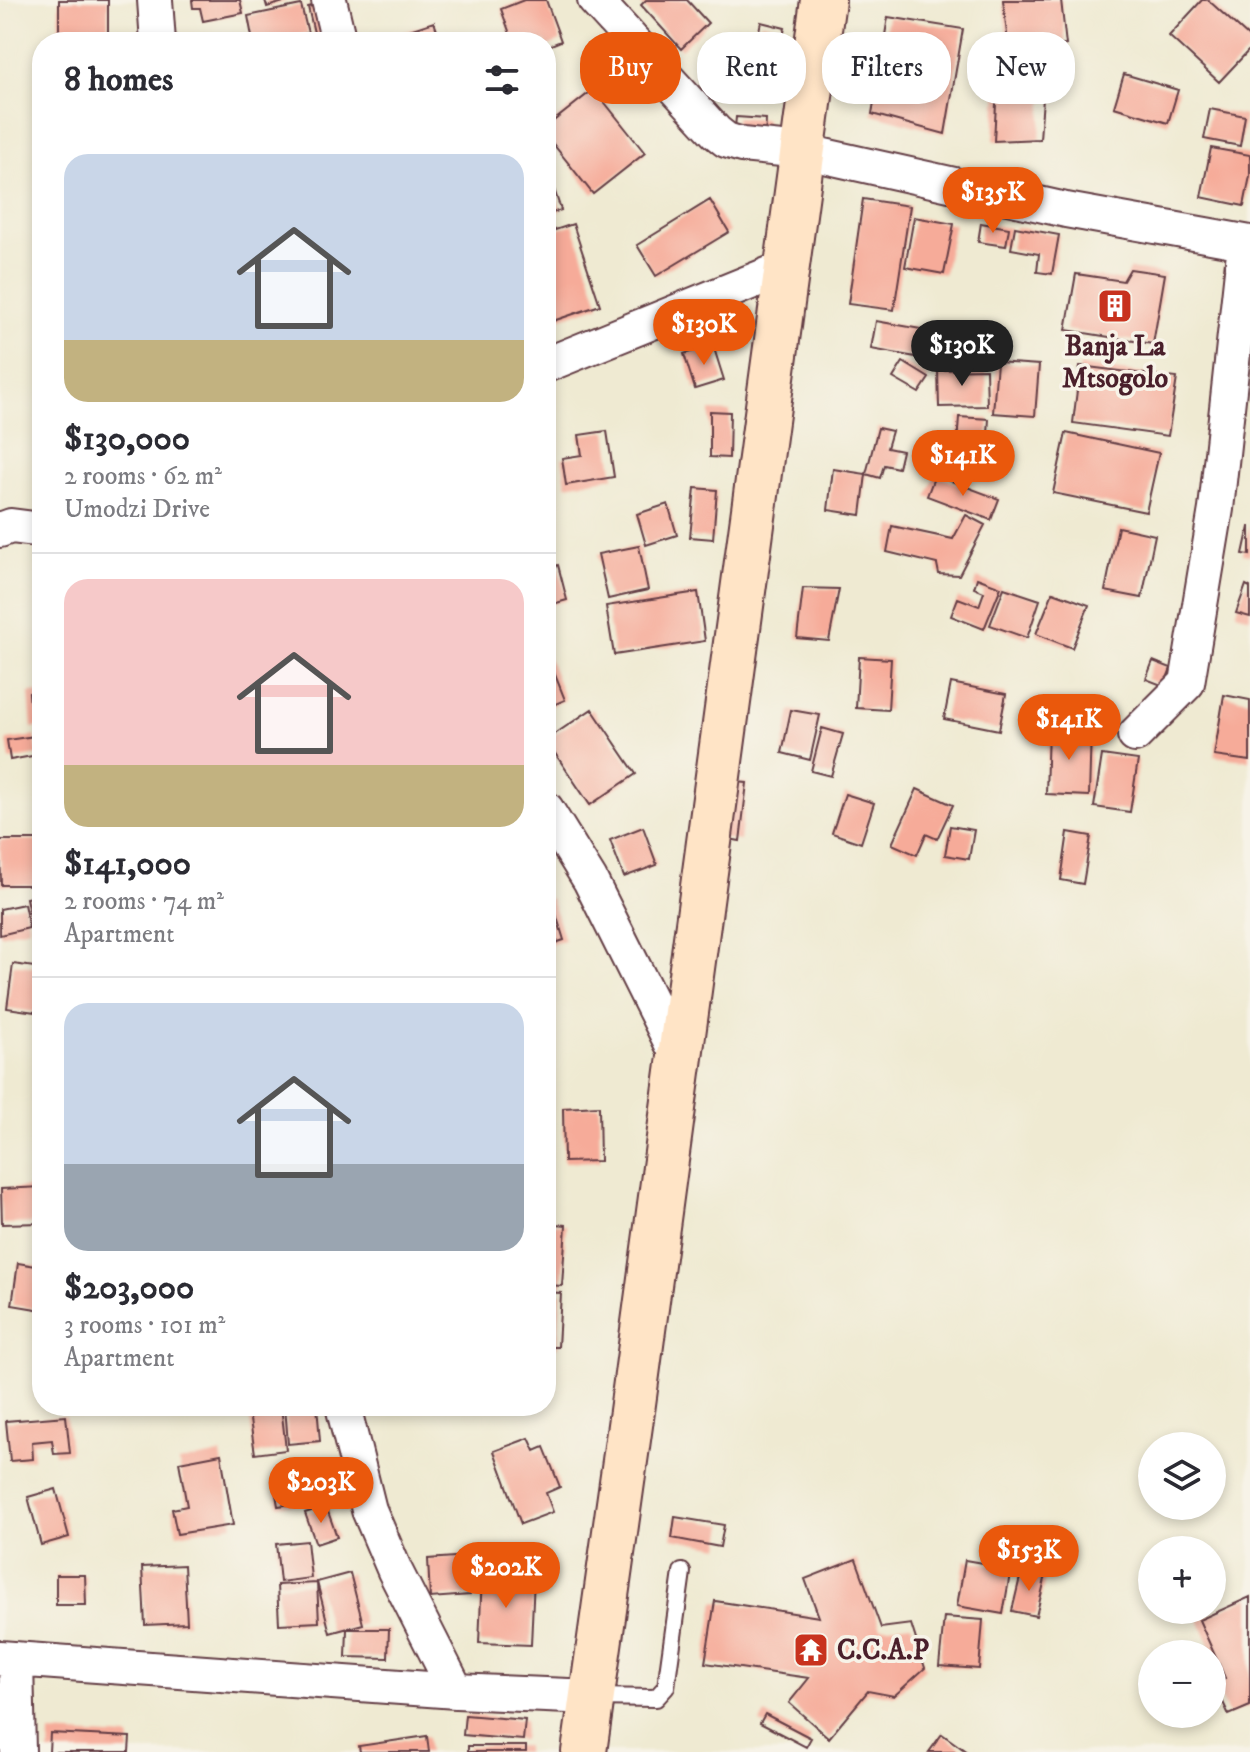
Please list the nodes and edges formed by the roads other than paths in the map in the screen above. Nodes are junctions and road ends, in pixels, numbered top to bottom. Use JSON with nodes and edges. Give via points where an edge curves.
{"nodes":[{"id":1,"x":155,"y":0,"type":"edge"},
{"id":2,"x":329,"y":0,"type":"edge"},
{"id":3,"x":595,"y":0,"type":"edge"},
{"id":4,"x":823,"y":0,"type":"edge"},
{"id":5,"x":157,"y":32,"type":"edge"},
{"id":6,"x":337,"y":32,"type":"edge"},
{"id":7,"x":802,"y":151,"type":"junction"},
{"id":8,"x":1248,"y":243,"type":"edge"},
{"id":9,"x":785,"y":268,"type":"junction"},
{"id":10,"x":556,"y":361,"type":"edge"},
{"id":11,"x":32,"y":529,"type":"edge"},
{"id":12,"x":0,"y":530,"type":"edge"},
{"id":13,"x":1135,"y":735,"type":"dead end"},
{"id":14,"x":556,"y":825,"type":"edge"},
{"id":15,"x":680,"y":1060,"type":"junction"},
{"id":16,"x":346,"y":1416,"type":"edge"},
{"id":17,"x":682,"y":1572,"type":"dead end"},
{"id":18,"x":8,"y":1659,"type":"edge"},
{"id":19,"x":456,"y":1691,"type":"junction"},
{"id":20,"x":592,"y":1697,"type":"junction"},
{"id":21,"x":18,"y":1752,"type":"edge"},
{"id":22,"x":584,"y":1752,"type":"edge"}],
"edges":[{"from":1,"to":5,"type":"street"},
{"from":2,"to":6,"type":"street"},
{"from":3,"to":7,"type":"street","via":[[726,140]]},
{"from":4,"to":7,"type":"street"},
{"from":7,"to":8,"type":"street","via":[[1066,210]]},
{"from":7,"to":9,"type":"street"},
{"from":8,"to":13,"type":"street","via":[[1216,509],[1187,683]]},
{"from":9,"to":10,"type":"street"},
{"from":9,"to":15,"type":"street"},
{"from":11,"to":12,"type":"street"},
{"from":14,"to":15,"type":"street","via":[[590,880]]},
{"from":15,"to":20,"type":"street"},
{"from":16,"to":19,"type":"street","via":[[369,1510]]},
{"from":17,"to":20,"type":"lane","via":[[666,1687],[656,1698]]},
{"from":18,"to":19,"type":"street"},
{"from":18,"to":21,"type":"street"},
{"from":19,"to":20,"type":"street"},
{"from":20,"to":22,"type":"street"}]}
